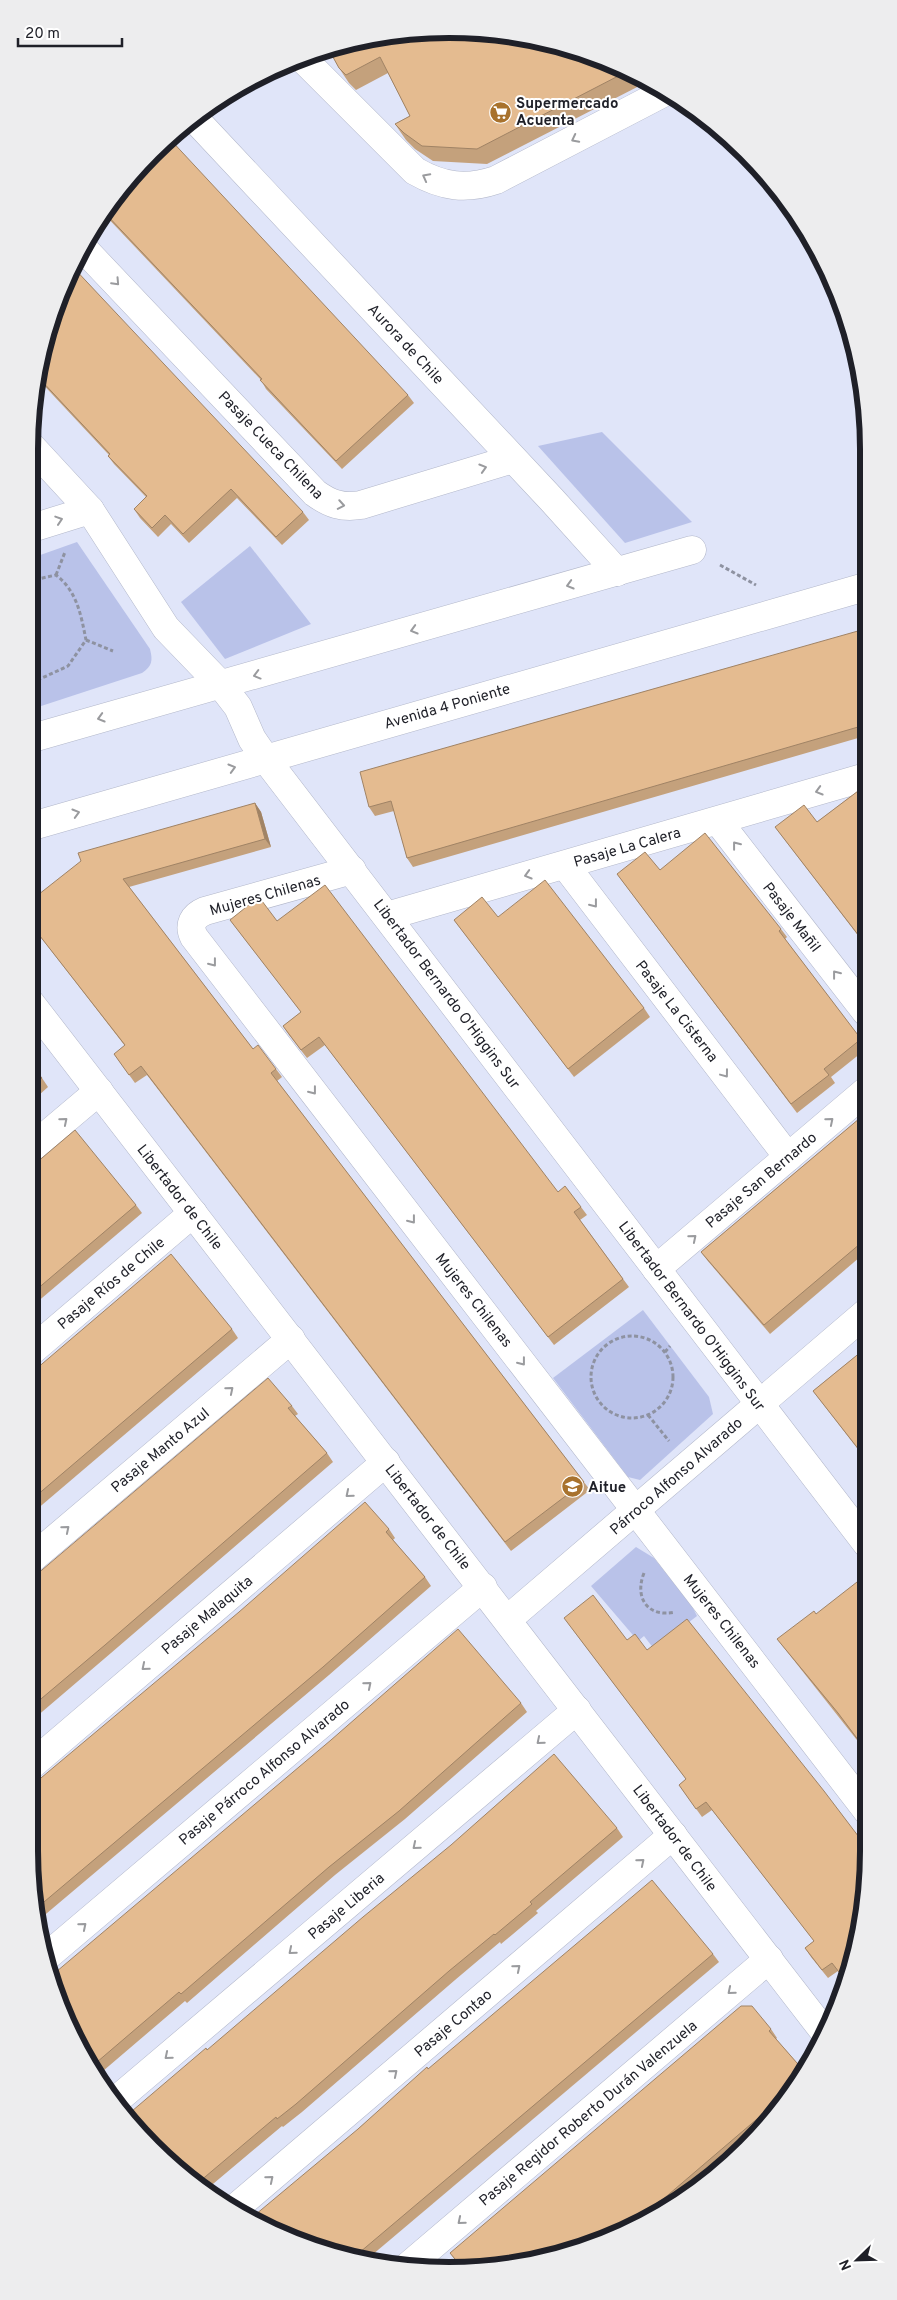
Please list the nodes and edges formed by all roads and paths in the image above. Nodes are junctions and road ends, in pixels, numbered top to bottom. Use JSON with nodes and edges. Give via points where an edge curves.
{"nodes":[{"id":1,"x":307,"y":63,"type":"edge"},
{"id":2,"x":658,"y":96,"type":"edge"},
{"id":3,"x":198,"y":122,"type":"edge"},
{"id":4,"x":88,"y":253,"type":"edge"},
{"id":5,"x":38,"y":454,"type":"edge"},
{"id":6,"x":513,"y":458,"type":"junction"},
{"id":7,"x":90,"y":510,"type":"junction"},
{"id":8,"x":38,"y":526,"type":"edge"},
{"id":9,"x":68,"y":545,"type":"dead end"},
{"id":10,"x":692,"y":550,"type":"joint"},
{"id":11,"x":617,"y":572,"type":"junction"},
{"id":12,"x":56,"y":575,"type":"junction"},
{"id":13,"x":38,"y":579,"type":"edge"},
{"id":14,"x":860,"y":588,"type":"edge"},
{"id":15,"x":796,"y":606,"type":"junction"},
{"id":16,"x":86,"y":640,"type":"junction"},
{"id":17,"x":113,"y":651,"type":"dead end"},
{"id":18,"x":38,"y":680,"type":"edge"},
{"id":19,"x":221,"y":685,"type":"junction"},
{"id":20,"x":38,"y":736,"type":"edge"},
{"id":21,"x":265,"y":758,"type":"junction"},
{"id":22,"x":860,"y":779,"type":"edge"},
{"id":23,"x":718,"y":821,"type":"junction"},
{"id":24,"x":38,"y":823,"type":"edge"},
{"id":25,"x":565,"y":865,"type":"junction"},
{"id":26,"x":352,"y":870,"type":"junction"},
{"id":27,"x":387,"y":916,"type":"junction"},
{"id":28,"x":860,"y":1004,"type":"edge"},
{"id":29,"x":38,"y":1013,"type":"edge"},
{"id":30,"x":99,"y":1091,"type":"junction"},
{"id":31,"x":860,"y":1096,"type":"edge"},
{"id":32,"x":38,"y":1142,"type":"edge"},
{"id":33,"x":788,"y":1157,"type":"junction"},
{"id":34,"x":193,"y":1213,"type":"junction"},
{"id":35,"x":656,"y":1270,"type":"junction"},
{"id":36,"x":860,"y":1318,"type":"edge"},
{"id":37,"x":290,"y":1339,"type":"junction"},
{"id":38,"x":38,"y":1345,"type":"edge"},
{"id":39,"x":670,"y":1346,"type":"dead end"},
{"id":40,"x":664,"y":1352,"type":"junction"},
{"id":41,"x":759,"y":1404,"type":"junction"},
{"id":42,"x":648,"y":1415,"type":"junction"},
{"id":43,"x":675,"y":1448,"type":"dead end"},
{"id":44,"x":386,"y":1462,"type":"junction"},
{"id":45,"x":636,"y":1509,"type":"junction"},
{"id":46,"x":860,"y":1534,"type":"edge"},
{"id":47,"x":38,"y":1553,"type":"edge"},
{"id":48,"x":648,"y":1566,"type":"dead end"},
{"id":49,"x":483,"y":1587,"type":"junction"},
{"id":50,"x":678,"y":1612,"type":"dead end"},
{"id":51,"x":508,"y":1619,"type":"junction"},
{"id":52,"x":577,"y":1710,"type":"junction"},
{"id":53,"x":38,"y":1759,"type":"edge"},
{"id":54,"x":860,"y":1802,"type":"edge"},
{"id":55,"x":673,"y":1835,"type":"junction"},
{"id":56,"x":51,"y":1953,"type":"edge"},
{"id":57,"x":768,"y":1960,"type":"junction"},
{"id":58,"x":820,"y":2026,"type":"edge"},
{"id":59,"x":119,"y":2098,"type":"edge"},
{"id":60,"x":239,"y":2205,"type":"edge"},
{"id":61,"x":417,"y":2261,"type":"edge"}],
"edges":[{"from":2,"to":1,"type":"street","one_way":true,"via":[[496,180],[480,185],[455,186],[430,180],[415,171]]},
{"from":3,"to":6,"type":"street","name":"Aurora de Chile"},
{"from":4,"to":6,"type":"street","name":"Pasaje Cueca Chilena","one_way":true,"via":[[325,501],[337,506],[361,505]]},
{"from":5,"to":7,"type":"street","name":"Libertador Bernardo O'Higgins Sur"},
{"from":6,"to":11,"type":"street","name":"Aurora de Chile"},
{"from":8,"to":7,"type":"street","one_way":true},
{"from":7,"to":19,"type":"street","name":"Libertador Bernardo O'Higgins Sur","via":[[166,628]]},
{"from":9,"to":12,"type":"path"},
{"from":10,"to":11,"type":"street"},
{"from":10,"to":15,"type":"path"},
{"from":11,"to":19,"type":"street","one_way":true},
{"from":12,"to":13,"type":"path"},
{"from":12,"to":16,"type":"path","via":[[73,593]]},
{"from":14,"to":15,"type":"street","name":"Avenida 4 Poniente"},
{"from":15,"to":21,"type":"street","name":"Avenida 4 Poniente"},
{"from":16,"to":17,"type":"path"},
{"from":16,"to":18,"type":"path","via":[[68,666]]},
{"from":19,"to":20,"type":"street","one_way":true},
{"from":19,"to":21,"type":"street","name":"Libertador Bernardo O'Higgins Sur","via":[[238,706],[252,739]]},
{"from":24,"to":21,"type":"street","name":"Avenida 4 Poniente","one_way":true},
{"from":21,"to":26,"type":"street","name":"Libertador Bernardo O'Higgins Sur"},
{"from":22,"to":23,"type":"street","name":"Pasaje La Calera","one_way":true},
{"from":23,"to":25,"type":"street","name":"Pasaje La Calera"},
{"from":28,"to":23,"type":"street","name":"Pasaje Mañil","one_way":true},
{"from":25,"to":27,"type":"street","name":"Pasaje La Calera","one_way":true},
{"from":25,"to":33,"type":"street","name":"Pasaje La Cisterna","one_way":true},
{"from":26,"to":27,"type":"street","name":"Libertador Bernardo O'Higgins Sur"},
{"from":26,"to":45,"type":"street","name":"Mujeres Chilenas","one_way":true,"via":[[204,911],[197,915],[190,930]]},
{"from":27,"to":35,"type":"street","name":"Libertador Bernardo O'Higgins Sur"},
{"from":29,"to":30,"type":"street","name":"Libertador de Chile"},
{"from":32,"to":30,"type":"street","one_way":true},
{"from":30,"to":34,"type":"street","name":"Libertador de Chile"},
{"from":33,"to":31,"type":"street","name":"Pasaje San Bernardo","one_way":true},
{"from":35,"to":33,"type":"street","name":"Pasaje San Bernardo","one_way":true},
{"from":34,"to":37,"type":"street","name":"Libertador de Chile"},
{"from":34,"to":38,"type":"street","name":"Pasaje Ríos de Chile"},
{"from":35,"to":41,"type":"street","name":"Libertador Bernardo O'Higgins Sur"},
{"from":36,"to":41,"type":"street","name":"Párroco Alfonso Alvarado"},
{"from":37,"to":44,"type":"street","name":"Libertador de Chile"},
{"from":47,"to":37,"type":"street","name":"Pasaje Manto Azul","one_way":true},
{"from":39,"to":40,"type":"path"},
{"from":40,"to":42,"type":"path","via":[[672,1367],[670,1392],[664,1403]]},
{"from":40,"to":42,"type":"path","via":[[647,1338],[622,1337],[610,1342],[593,1362],[593,1388],[607,1409],[630,1418]]},
{"from":41,"to":45,"type":"street","name":"Párroco Alfonso Alvarado"},
{"from":41,"to":46,"type":"street","name":"Libertador Bernardo O'Higgins Sur"},
{"from":42,"to":43,"type":"path"},
{"from":44,"to":49,"type":"street","name":"Libertador de Chile"},
{"from":44,"to":53,"type":"street","name":"Pasaje Malaquita","one_way":true},
{"from":45,"to":51,"type":"street","name":"Párroco Alfonso Alvarado"},
{"from":45,"to":54,"type":"street","name":"Mujeres Chilenas"},
{"from":48,"to":50,"type":"path","via":[[640,1585],[641,1597],[654,1612]]},
{"from":49,"to":51,"type":"street","name":"Libertador de Chile"},
{"from":56,"to":49,"type":"street","name":"Pasaje Párroco Alfonso Alvarado","one_way":true},
{"from":51,"to":52,"type":"street","name":"Libertador de Chile"},
{"from":52,"to":55,"type":"street","name":"Libertador de Chile"},
{"from":52,"to":59,"type":"street","name":"Pasaje Liberia","one_way":true},
{"from":55,"to":57,"type":"street","name":"Libertador de Chile"},
{"from":60,"to":55,"type":"street","name":"Pasaje Contao","one_way":true},
{"from":57,"to":58,"type":"street","name":"Libertador de Chile"},
{"from":57,"to":61,"type":"street","name":"Pasaje Regidor Roberto Durán Valenzuela","one_way":true}]}
